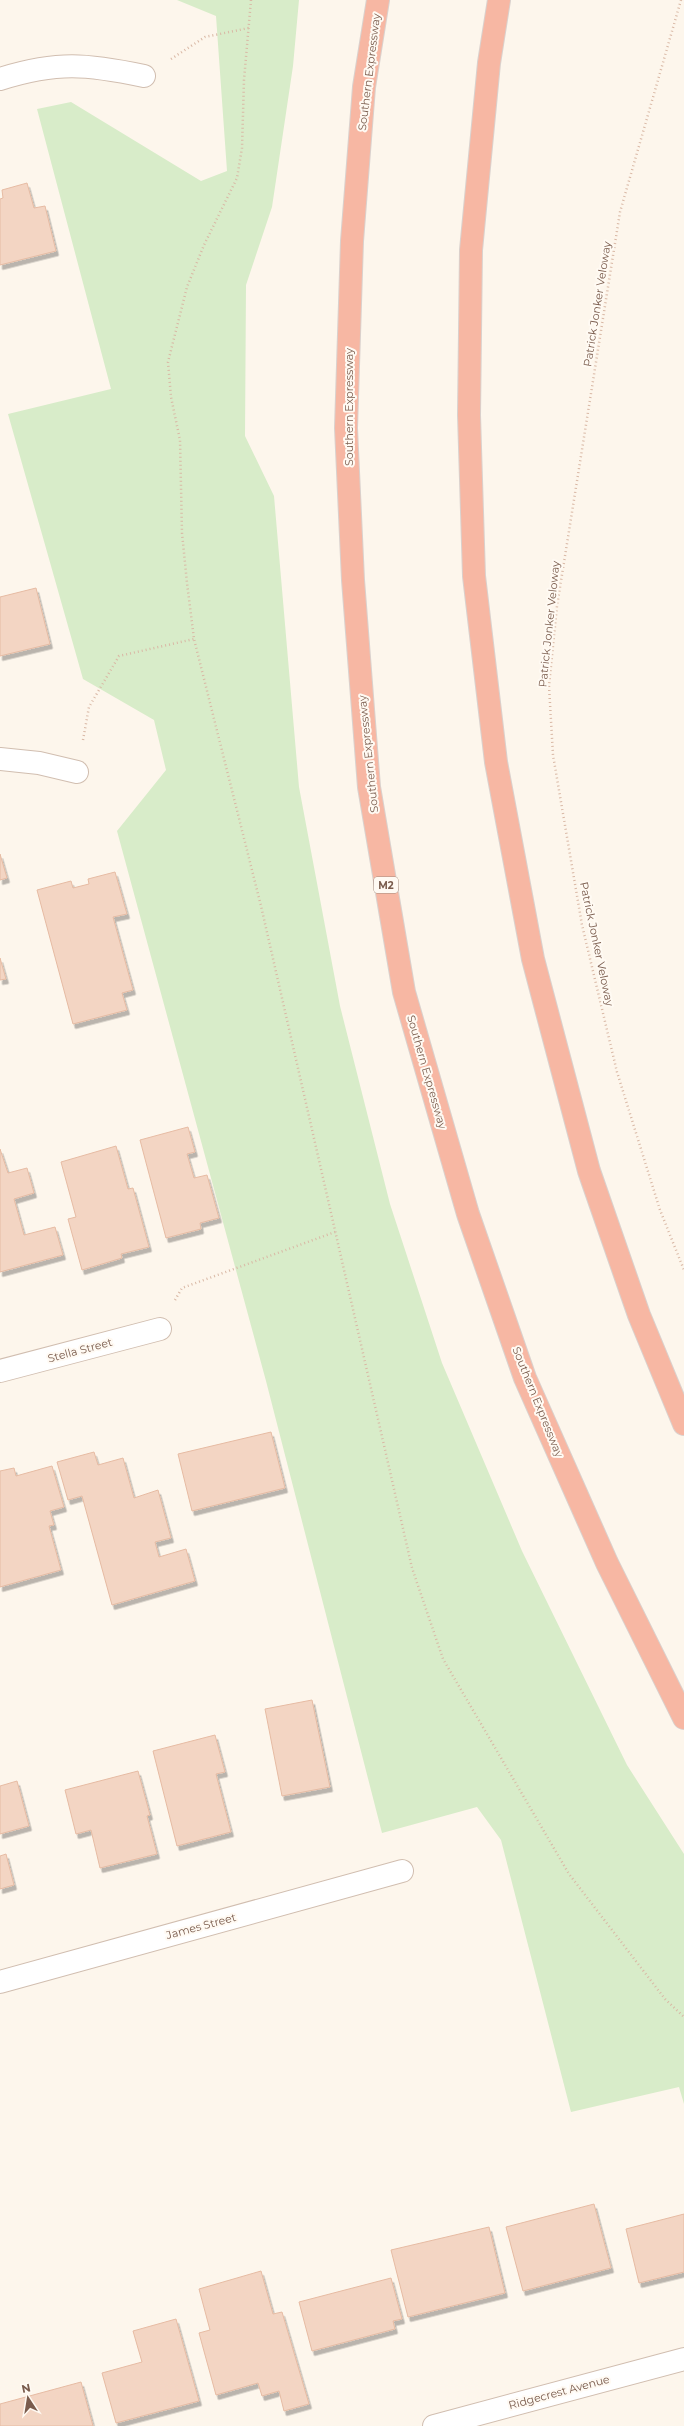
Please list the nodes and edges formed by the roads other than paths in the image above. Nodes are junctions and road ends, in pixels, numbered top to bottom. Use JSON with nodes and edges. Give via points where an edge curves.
{"nodes":[{"id":1,"x":378,"y":0,"type":"edge"},
{"id":2,"x":499,"y":0,"type":"edge"},
{"id":3,"x":144,"y":76,"type":"road end"},
{"id":4,"x":0,"y":80,"type":"edge"},
{"id":5,"x":0,"y":759,"type":"edge"},
{"id":6,"x":76,"y":772,"type":"road end"},
{"id":7,"x":160,"y":1329,"type":"road end"},
{"id":8,"x":0,"y":1371,"type":"edge"},
{"id":9,"x":684,"y":1424,"type":"edge"},
{"id":10,"x":684,"y":1718,"type":"edge"},
{"id":11,"x":402,"y":1871,"type":"dead end"},
{"id":12,"x":0,"y":1982,"type":"edge"},
{"id":13,"x":684,"y":2358,"type":"edge"},
{"id":14,"x":434,"y":2426,"type":"edge"}],
"edges":[{"from":1,"to":10,"type":"highway","name":"Southern Expressway","number":"M2","via":[[364,87],[353,233],[346,428],[353,580],[369,787],[404,992],[468,1214],[526,1378],[607,1563]]},
{"from":2,"to":9,"type":"highway","via":[[489,63],[471,250],[469,415],[474,576],[496,762],[534,959],[589,1171],[639,1315]]},
{"from":3,"to":4,"type":"street","via":[[96,66],[69,65],[25,71]]},
{"from":5,"to":6,"type":"street","via":[[39,763]]},
{"from":7,"to":8,"type":"street","name":"Stella Street"},
{"from":11,"to":12,"type":"street","name":"James Street"},
{"from":13,"to":14,"type":"street","name":"Ridgecrest Avenue"}]}
